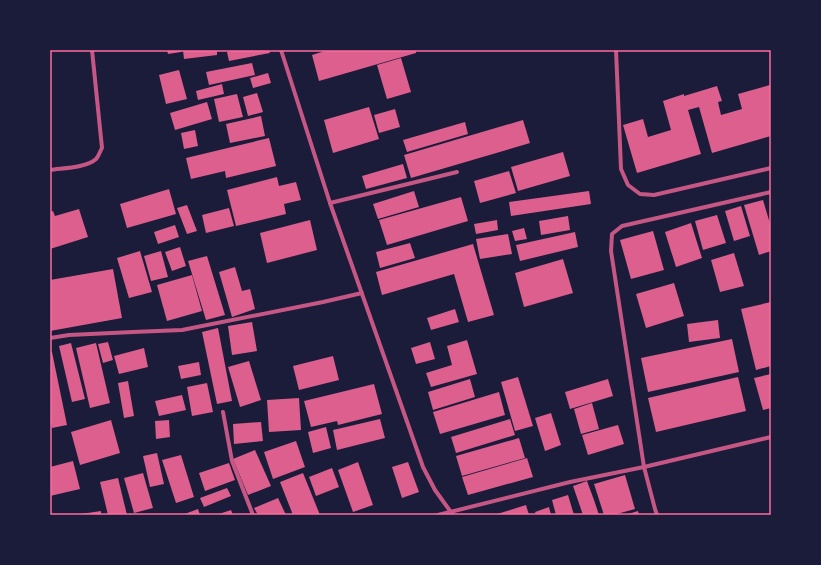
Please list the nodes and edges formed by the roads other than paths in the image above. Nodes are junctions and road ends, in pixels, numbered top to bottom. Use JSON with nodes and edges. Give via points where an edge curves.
{"nodes":[{"id":1,"x":92,"y":50,"type":"edge"},
{"id":2,"x":281,"y":50,"type":"edge"},
{"id":3,"x":616,"y":50,"type":"edge"},
{"id":4,"x":771,"y":168,"type":"edge"},
{"id":5,"x":50,"y":170,"type":"edge"},
{"id":6,"x":457,"y":172,"type":"dead end"},
{"id":7,"x":771,"y":192,"type":"edge"},
{"id":8,"x":330,"y":203,"type":"junction"},
{"id":9,"x":362,"y":293,"type":"junction"},
{"id":10,"x":50,"y":338,"type":"edge"},
{"id":11,"x":223,"y":412,"type":"dead end"},
{"id":12,"x":771,"y":437,"type":"edge"},
{"id":13,"x":644,"y":467,"type":"junction"},
{"id":14,"x":451,"y":513,"type":"edge"},
{"id":15,"x":253,"y":515,"type":"edge"},
{"id":16,"x":438,"y":515,"type":"edge"},
{"id":17,"x":657,"y":515,"type":"edge"}],
"edges":[{"from":1,"to":5,"type":"street","via":[[102,148],[97,158],[88,164]]},
{"from":2,"to":8,"type":"street"},
{"from":3,"to":4,"type":"street","via":[[621,169],[628,185],[640,194],[654,195]]},
{"from":6,"to":8,"type":"street"},
{"from":7,"to":13,"type":"street","via":[[622,226],[612,234],[611,251]]},
{"from":8,"to":9,"type":"street"},
{"from":9,"to":10,"type":"street","via":[[182,330]]},
{"from":9,"to":14,"type":"street","via":[[424,467],[435,490]]},
{"from":11,"to":15,"type":"street","via":[[232,461]]},
{"from":12,"to":13,"type":"street"},
{"from":13,"to":14,"type":"street","via":[[570,482]]},
{"from":13,"to":17,"type":"street"},
{"from":14,"to":16,"type":"street"}]}
